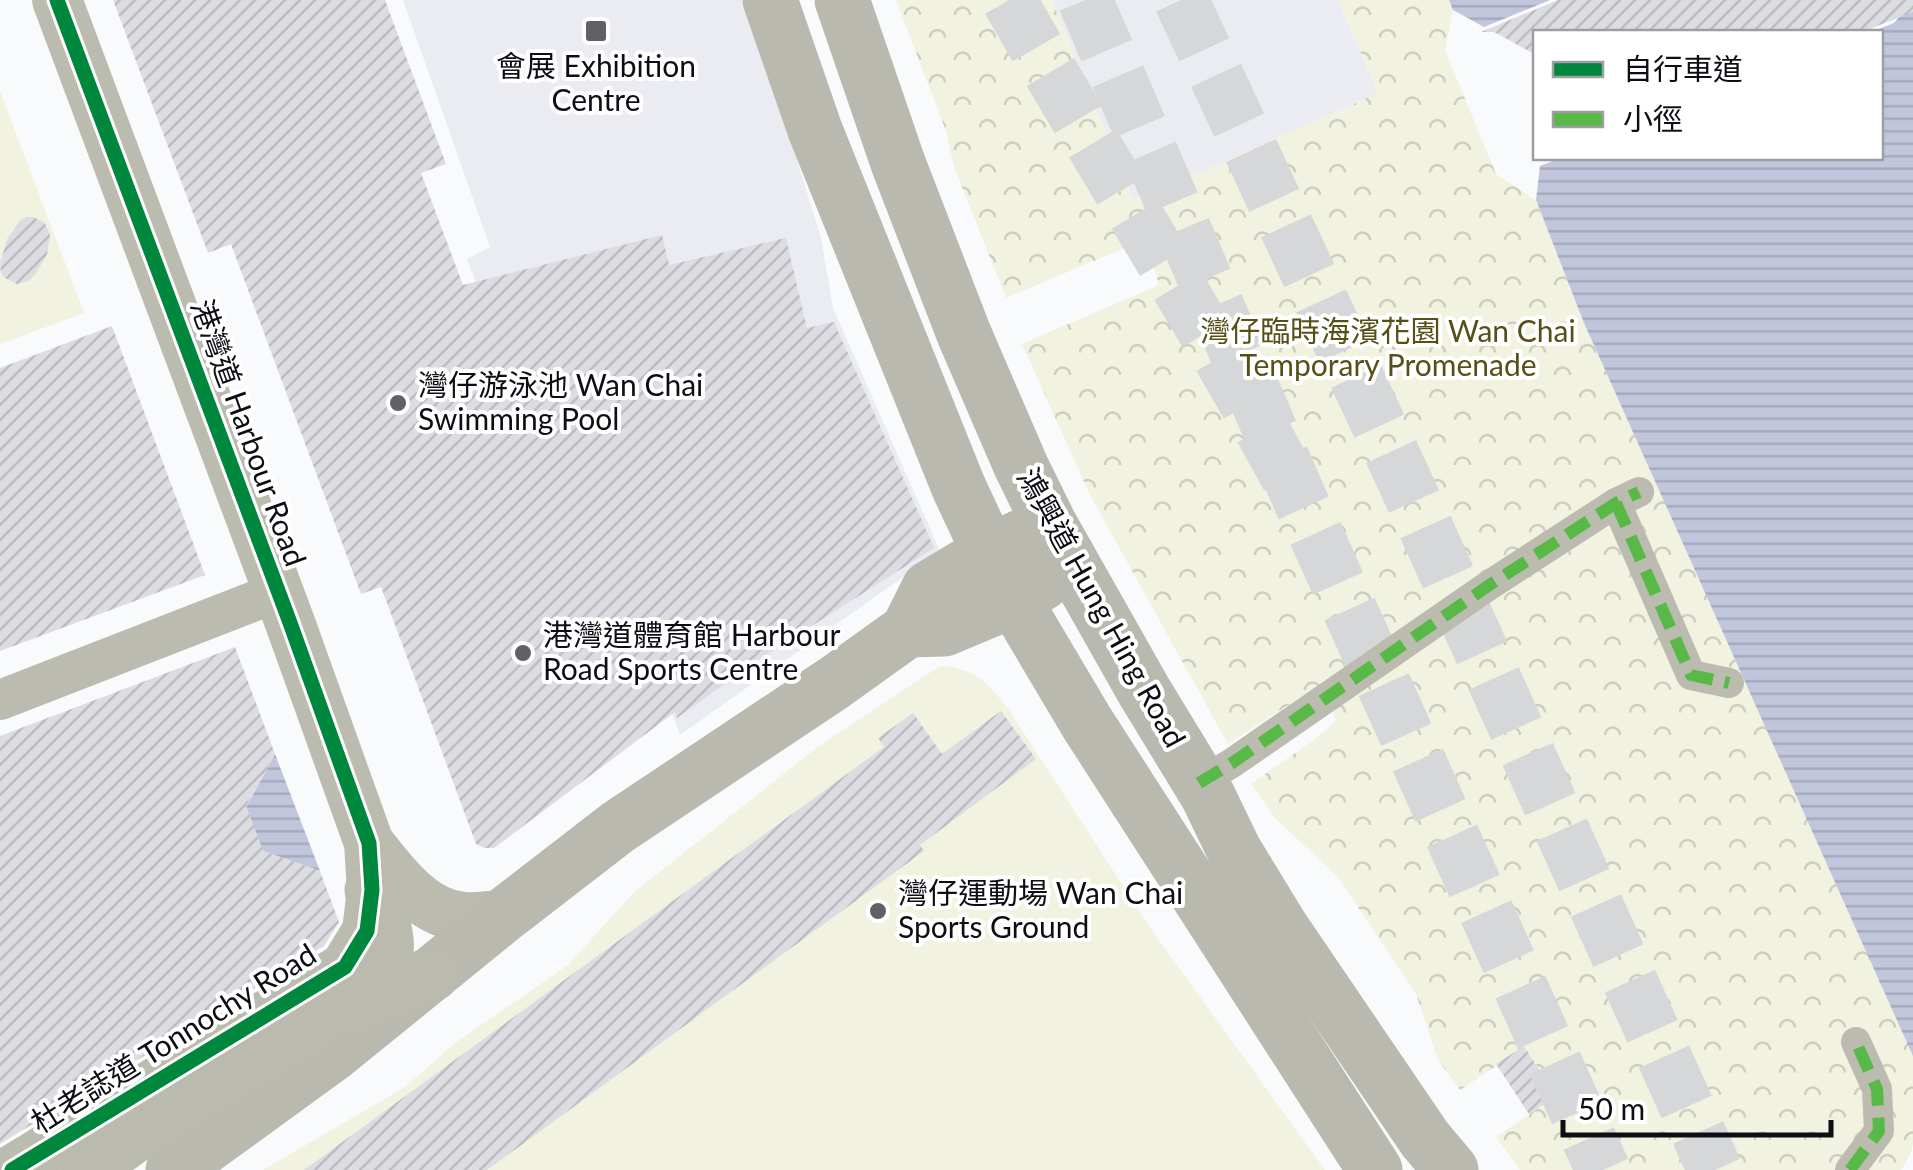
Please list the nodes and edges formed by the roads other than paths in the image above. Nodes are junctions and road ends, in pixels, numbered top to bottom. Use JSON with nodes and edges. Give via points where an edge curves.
{"nodes":[{"id":1,"x":57,"y":0,"type":"edge"},
{"id":2,"x":770,"y":0,"type":"edge"},
{"id":3,"x":842,"y":0,"type":"edge"},
{"id":4,"x":1060,"y":545,"type":"junction"},
{"id":5,"x":989,"y":552,"type":"junction"},
{"id":6,"x":278,"y":592,"type":"junction"},
{"id":7,"x":1014,"y":600,"type":"junction"},
{"id":8,"x":908,"y":630,"type":"junction"},
{"id":9,"x":1729,"y":683,"type":"dead end"},
{"id":10,"x":0,"y":700,"type":"edge"},
{"id":11,"x":1199,"y":783,"type":"junction"},
{"id":12,"x":370,"y":866,"type":"junction"},
{"id":13,"x":504,"y":915,"type":"junction"},
{"id":14,"x":432,"y":974,"type":"junction"},
{"id":15,"x":321,"y":1018,"type":"junction"},
{"id":16,"x":1856,"y":1042,"type":"dead end"},
{"id":17,"x":1436,"y":1160,"type":"edge"},
{"id":18,"x":12,"y":1170,"type":"edge"},
{"id":19,"x":88,"y":1170,"type":"edge"},
{"id":20,"x":174,"y":1170,"type":"edge"},
{"id":21,"x":1375,"y":1170,"type":"edge"},
{"id":22,"x":1850,"y":1170,"type":"edge"}],
"edges":[{"from":1,"to":6,"type":"street","name":"港灣道 Harbour Road"},
{"from":2,"to":5,"type":"main road","via":[[815,130]]},
{"from":3,"to":4,"type":"main road","name":"鴻興道 Hung Hing Road","via":[[957,317]]},
{"from":4,"to":5,"type":"main road"},
{"from":4,"to":7,"type":"main road"},
{"from":4,"to":11,"type":"main road","name":"鴻興道 Hung Hing Road"},
{"from":5,"to":7,"type":"main road"},
{"from":5,"to":8,"type":"main road","via":[[929,588]]},
{"from":6,"to":10,"type":"street"},
{"from":6,"to":12,"type":"street","name":"港灣道 Harbour Road"},
{"from":7,"to":8,"type":"main road","via":[[944,629]]},
{"from":7,"to":21,"type":"main road"},
{"from":8,"to":13,"type":"main road","via":[[618,827]]},
{"from":9,"to":11,"type":"street","via":[[1691,676],[1627,498]]},
{"from":11,"to":17,"type":"main road","name":"鴻興道 Hung Hing Road","via":[[1281,927]]},
{"from":12,"to":13,"type":"street","name":"港灣道 Harbour Road","via":[[436,909],[461,917]]},
{"from":12,"to":15,"type":"highway","via":[[387,953],[378,971]]},
{"from":12,"to":18,"type":"street","name":"杜老誌道 Tonnochy Road","via":[[368,931],[345,966]]},
{"from":13,"to":14,"type":"main road"},
{"from":14,"to":15,"type":"highway"},
{"from":14,"to":20,"type":"main road"},
{"from":15,"to":19,"type":"highway"},
{"from":16,"to":22,"type":"street","via":[[1877,1089],[1879,1131]]}]}
